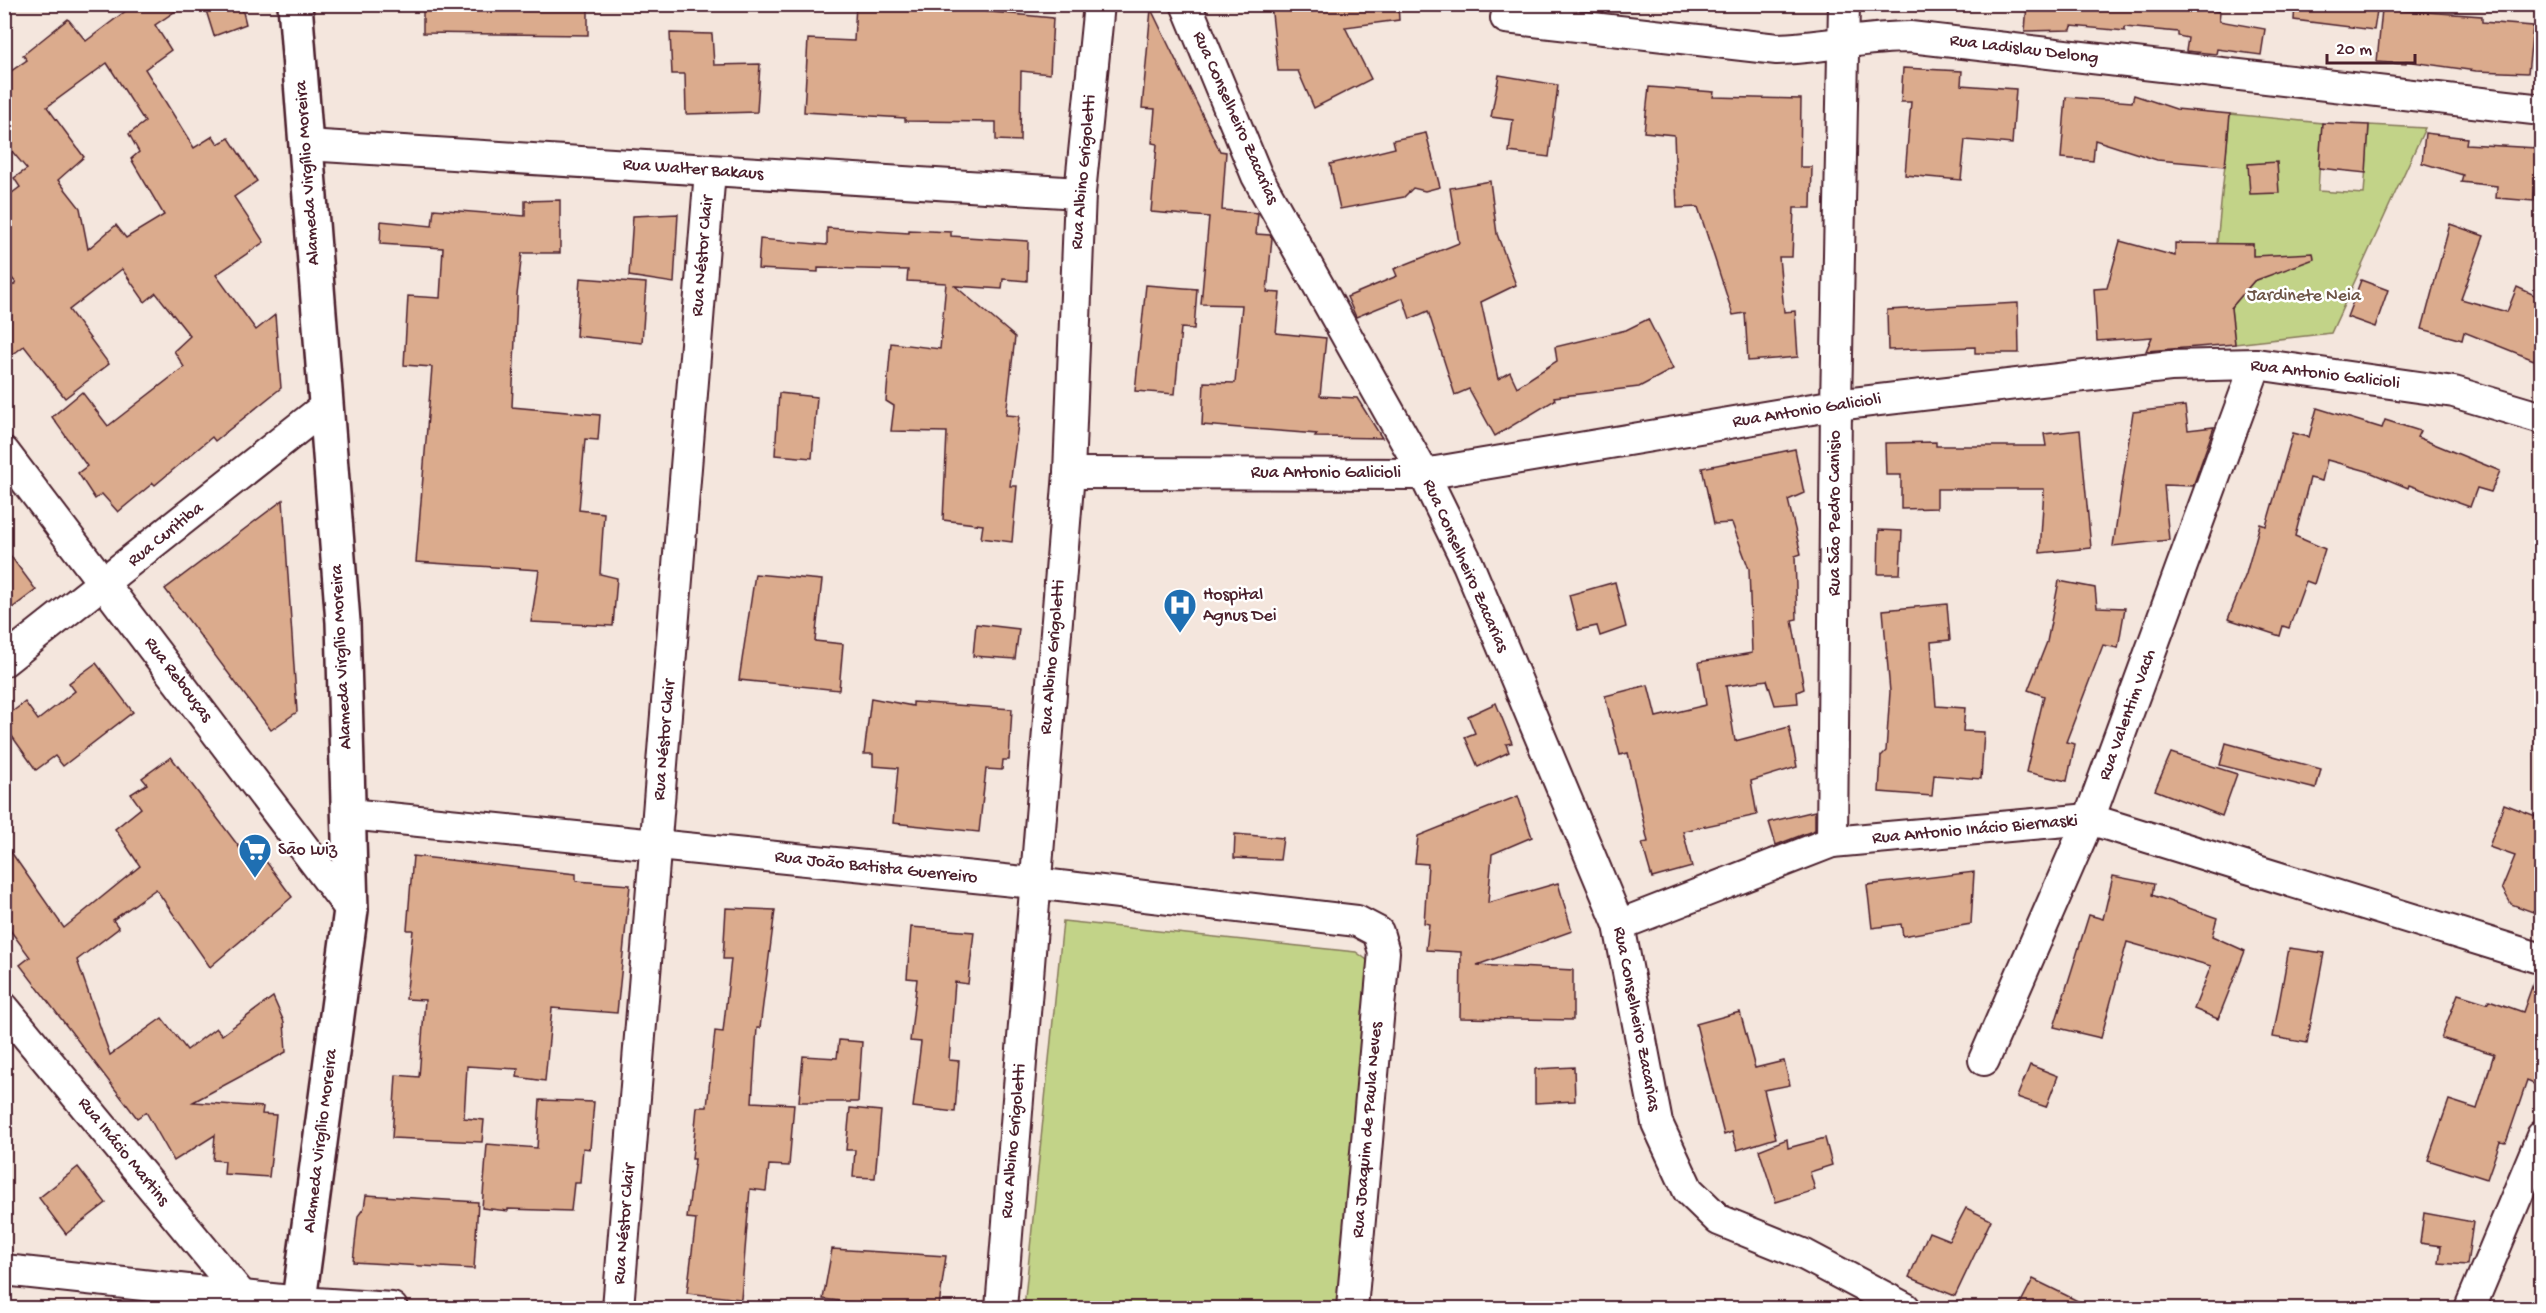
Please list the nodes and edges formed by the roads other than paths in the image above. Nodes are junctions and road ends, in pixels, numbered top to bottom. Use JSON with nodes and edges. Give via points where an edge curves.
{"nodes":[{"id":1,"x":295,"y":4,"type":"edge"},
{"id":2,"x":1099,"y":4,"type":"edge"},
{"id":3,"x":1186,"y":4,"type":"edge"},
{"id":4,"x":1844,"y":4,"type":"edge"},
{"id":5,"x":1506,"y":18,"type":"dead end"},
{"id":6,"x":1841,"y":42,"type":"junction"},
{"id":7,"x":2541,"y":110,"type":"edge"},
{"id":8,"x":306,"y":145,"type":"junction"},
{"id":9,"x":710,"y":171,"type":"junction"},
{"id":10,"x":1080,"y":193,"type":"junction"},
{"id":11,"x":2256,"y":364,"type":"junction"},
{"id":12,"x":1836,"y":405,"type":"junction"},
{"id":13,"x":325,"y":407,"type":"junction"},
{"id":14,"x":2541,"y":418,"type":"edge"},
{"id":15,"x":4,"y":452,"type":"edge"},
{"id":16,"x":1069,"y":473,"type":"junction"},
{"id":17,"x":1424,"y":474,"type":"junction"},
{"id":18,"x":105,"y":584,"type":"junction"},
{"id":19,"x":4,"y":661,"type":"edge"},
{"id":20,"x":349,"y":814,"type":"junction"},
{"id":21,"x":2090,"y":819,"type":"junction"},
{"id":22,"x":1833,"y":842,"type":"junction"},
{"id":23,"x":656,"y":846,"type":"junction"},
{"id":24,"x":1034,"y":883,"type":"junction"},
{"id":25,"x":351,"y":910,"type":"junction"},
{"id":26,"x":1619,"y":925,"type":"junction"},
{"id":27,"x":1384,"y":952,"type":"joint"},
{"id":28,"x":2541,"y":959,"type":"edge"},
{"id":29,"x":4,"y":1008,"type":"edge"},
{"id":30,"x":1984,"y":1060,"type":"dead end"},
{"id":31,"x":2541,"y":1136,"type":"edge"},
{"id":32,"x":4,"y":1270,"type":"edge"},
{"id":33,"x":242,"y":1296,"type":"junction"},
{"id":34,"x":299,"y":1305,"type":"edge"},
{"id":35,"x":392,"y":1308,"type":"edge"},
{"id":36,"x":618,"y":1308,"type":"edge"},
{"id":37,"x":1001,"y":1308,"type":"edge"},
{"id":38,"x":1352,"y":1308,"type":"edge"},
{"id":39,"x":1905,"y":1308,"type":"edge"},
{"id":40,"x":2470,"y":1308,"type":"edge"}],
"edges":[{"from":1,"to":8,"type":"main road","name":"Alameda Virgílio Moreira"},
{"from":2,"to":10,"type":"street","name":"Rua Albino Grigoletti"},
{"from":3,"to":17,"type":"street","name":"Rua Conselheiro Zacarias","via":[[1257,176]]},
{"from":4,"to":6,"type":"street","name":"Rua São Pedro Canisio"},
{"from":5,"to":6,"type":"street","name":"Rua Ladislau Delong","via":[[1777,49]]},
{"from":6,"to":7,"type":"street","name":"Rua Ladislau Delong","via":[[1910,37]]},
{"from":6,"to":12,"type":"street","name":"Rua São Pedro Canisio"},
{"from":8,"to":9,"type":"street","name":"Rua Walter Bakaus"},
{"from":8,"to":13,"type":"main road","name":"Alameda Virgílio Moreira"},
{"from":9,"to":10,"type":"street","name":"Rua Walter Bakaus"},
{"from":9,"to":23,"type":"street","name":"Rua Néstor Clair"},
{"from":10,"to":16,"type":"street","name":"Rua Albino Grigoletti"},
{"from":11,"to":12,"type":"street","name":"Rua Antonio Galicioli","via":[[2170,366]]},
{"from":11,"to":14,"type":"street","name":"Rua Antonio Galicioli","via":[[2454,392]]},
{"from":11,"to":21,"type":"street","name":"Rua Valentim Vach"},
{"from":12,"to":17,"type":"street","name":"Rua Antonio Galicioli"},
{"from":12,"to":22,"type":"street","name":"Rua São Pedro Canisio"},
{"from":13,"to":18,"type":"street","name":"Rua Curitiba"},
{"from":13,"to":20,"type":"main road","name":"Alameda Virgílio Moreira","via":[[343,622]]},
{"from":15,"to":18,"type":"street","name":"Rua Rebouças"},
{"from":16,"to":17,"type":"street","name":"Rua Antonio Galicioli"},
{"from":16,"to":24,"type":"street","name":"Rua Albino Grigoletti"},
{"from":17,"to":26,"type":"street","name":"Rua Conselheiro Zacarias","via":[[1468,564]]},
{"from":18,"to":19,"type":"street","name":"Rua Curitiba"},
{"from":18,"to":25,"type":"street","name":"Rua Rebouças"},
{"from":20,"to":23,"type":"street","name":"Rua João Batista Guerreiro"},
{"from":20,"to":25,"type":"main road","name":"Alameda Virgílio Moreira"},
{"from":21,"to":22,"type":"street","name":"Rua Antonio Inácio Biernaski"},
{"from":21,"to":28,"type":"street","name":"Rua Antonio Inácio Biernaski"},
{"from":21,"to":30,"type":"street","name":"Rua Valentim Vach"},
{"from":22,"to":26,"type":"street","name":"Rua Antonio Inácio Biernaski"},
{"from":23,"to":24,"type":"street","name":"Rua João Batista Guerreiro"},
{"from":23,"to":36,"type":"street","name":"Rua Néstor Clair"},
{"from":24,"to":27,"type":"street","name":"Rua João Batista Guerreiro","via":[[1357,921],[1378,932]]},
{"from":24,"to":37,"type":"street","name":"Rua Albino Grigoletti"},
{"from":25,"to":34,"type":"main road","name":"Alameda Virgílio Moreira"},
{"from":26,"to":39,"type":"street","name":"Rua Conselheiro Zacarias","via":[[1657,1123],[1688,1190],[1719,1220],[1805,1255]]},
{"from":27,"to":38,"type":"street","name":"Rua Joaquim de Paula Neves"},
{"from":29,"to":33,"type":"street","name":"Rua Inácio Martins"},
{"from":31,"to":40,"type":"street"},
{"from":32,"to":33,"type":"street"},
{"from":33,"to":34,"type":"street"},
{"from":34,"to":35,"type":"street"}]}
